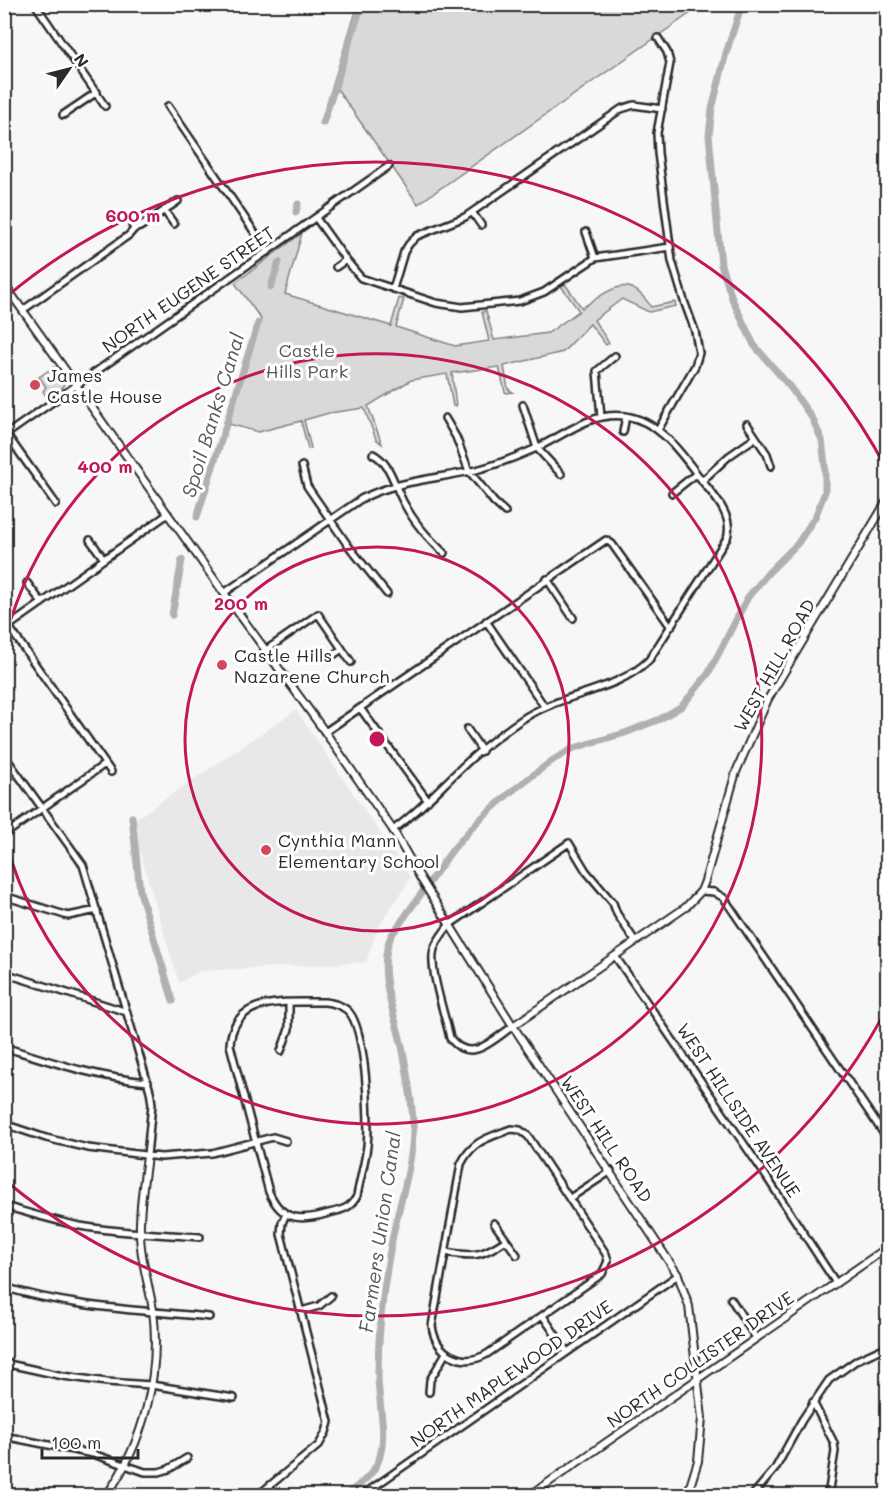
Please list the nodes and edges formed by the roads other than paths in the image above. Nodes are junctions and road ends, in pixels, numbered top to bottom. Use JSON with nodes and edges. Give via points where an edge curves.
{"nodes":[{"id":1,"x":35,"y":4,"type":"edge"},
{"id":2,"x":887,"y":4,"type":"edge"},
{"id":3,"x":658,"y":38,"type":"dead end"},
{"id":4,"x":97,"y":92,"type":"junction"},
{"id":5,"x":105,"y":106,"type":"dead end"},
{"id":6,"x":168,"y":106,"type":"dead end"},
{"id":7,"x":662,"y":108,"type":"junction"},
{"id":8,"x":63,"y":116,"type":"dead end"},
{"id":9,"x":888,"y":159,"type":"edge"},
{"id":10,"x":389,"y":166,"type":"dead end"},
{"id":11,"x":178,"y":201,"type":"dead end"},
{"id":12,"x":164,"y":210,"type":"junction"},
{"id":13,"x":472,"y":212,"type":"junction"},
{"id":14,"x":316,"y":218,"type":"junction"},
{"id":15,"x":174,"y":224,"type":"dead end"},
{"id":16,"x":481,"y":225,"type":"dead end"},
{"id":17,"x":586,"y":232,"type":"dead end"},
{"id":18,"x":670,"y":247,"type":"junction"},
{"id":19,"x":268,"y":252,"type":"junction"},
{"id":20,"x":596,"y":258,"type":"junction"},
{"id":21,"x":346,"y":260,"type":"junction"},
{"id":22,"x":336,"y":267,"type":"dead end"},
{"id":23,"x":4,"y":284,"type":"edge"},
{"id":24,"x":393,"y":289,"type":"junction"},
{"id":25,"x":23,"y":310,"type":"junction"},
{"id":26,"x":699,"y":352,"type":"junction"},
{"id":27,"x":707,"y":353,"type":"dead end"},
{"id":28,"x":615,"y":356,"type":"dead end"},
{"id":29,"x":77,"y":386,"type":"junction"},
{"id":30,"x":523,"y":405,"type":"dead end"},
{"id":31,"x":626,"y":416,"type":"junction"},
{"id":32,"x":601,"y":417,"type":"junction"},
{"id":33,"x":445,"y":418,"type":"dead end"},
{"id":34,"x":747,"y":424,"type":"dead end"},
{"id":35,"x":658,"y":430,"type":"junction"},
{"id":36,"x":623,"y":432,"type":"dead end"},
{"id":37,"x":6,"y":435,"type":"edge"},
{"id":38,"x":755,"y":438,"type":"junction"},
{"id":39,"x":537,"y":448,"type":"junction"},
{"id":40,"x":373,"y":454,"type":"dead end"},
{"id":41,"x":302,"y":466,"type":"dead end"},
{"id":42,"x":771,"y":466,"type":"dead end"},
{"id":43,"x":469,"y":471,"type":"junction"},
{"id":44,"x":561,"y":474,"type":"dead end"},
{"id":45,"x":696,"y":474,"type":"junction"},
{"id":46,"x":702,"y":481,"type":"junction"},
{"id":47,"x":395,"y":485,"type":"junction"},
{"id":48,"x":672,"y":493,"type":"dead end"},
{"id":49,"x":888,"y":499,"type":"edge"},
{"id":50,"x":56,"y":504,"type":"dead end"},
{"id":51,"x":505,"y":512,"type":"dead end"},
{"id":52,"x":168,"y":514,"type":"junction"},
{"id":53,"x":331,"y":520,"type":"junction"},
{"id":54,"x":90,"y":540,"type":"dead end"},
{"id":55,"x":444,"y":553,"type":"dead end"},
{"id":56,"x":104,"y":560,"type":"junction"},
{"id":57,"x":547,"y":579,"type":"junction"},
{"id":58,"x":27,"y":583,"type":"dead end"},
{"id":59,"x":224,"y":593,"type":"junction"},
{"id":60,"x":387,"y":594,"type":"dead end"},
{"id":61,"x":42,"y":603,"type":"junction"},
{"id":62,"x":573,"y":618,"type":"dead end"},
{"id":63,"x":4,"y":620,"type":"edge"},
{"id":64,"x":486,"y":621,"type":"junction"},
{"id":65,"x":9,"y":626,"type":"junction"},
{"id":66,"x":670,"y":627,"type":"junction"},
{"id":67,"x":342,"y":649,"type":"junction"},
{"id":68,"x":266,"y":650,"type":"junction"},
{"id":69,"x":329,"y":658,"type":"dead end"},
{"id":70,"x":351,"y":662,"type":"dead end"},
{"id":71,"x":544,"y":706,"type":"junction"},
{"id":72,"x":360,"y":708,"type":"junction"},
{"id":73,"x":467,"y":729,"type":"dead end"},
{"id":74,"x":326,"y":732,"type":"junction"},
{"id":75,"x":482,"y":751,"type":"junction"},
{"id":76,"x":4,"y":754,"type":"edge"},
{"id":77,"x":105,"y":764,"type":"junction"},
{"id":78,"x":111,"y":772,"type":"dead end"},
{"id":79,"x":428,"y":801,"type":"junction"},
{"id":80,"x":43,"y":808,"type":"junction"},
{"id":81,"x":393,"y":830,"type":"junction"},
{"id":82,"x":4,"y":835,"type":"edge"},
{"id":83,"x":701,"y":891,"type":"junction"},
{"id":84,"x":4,"y":896,"type":"edge"},
{"id":85,"x":97,"y":910,"type":"junction"},
{"id":86,"x":449,"y":925,"type":"junction"},
{"id":87,"x":635,"y":941,"type":"junction"},
{"id":88,"x":615,"y":956,"type":"junction"},
{"id":89,"x":4,"y":973,"type":"edge"},
{"id":90,"x":289,"y":1004,"type":"junction"},
{"id":91,"x":127,"y":1012,"type":"junction"},
{"id":92,"x":513,"y":1026,"type":"junction"},
{"id":93,"x":4,"y":1047,"type":"edge"},
{"id":94,"x":281,"y":1051,"type":"dead end"},
{"id":95,"x":148,"y":1082,"type":"junction"},
{"id":96,"x":4,"y":1124,"type":"edge"},
{"id":97,"x":888,"y":1140,"type":"edge"},
{"id":98,"x":286,"y":1141,"type":"dead end"},
{"id":99,"x":256,"y":1142,"type":"junction"},
{"id":100,"x":147,"y":1156,"type":"junction"},
{"id":101,"x":611,"y":1171,"type":"junction"},
{"id":102,"x":570,"y":1198,"type":"junction"},
{"id":103,"x":4,"y":1206,"type":"edge"},
{"id":104,"x":286,"y":1214,"type":"junction"},
{"id":105,"x":494,"y":1223,"type":"dead end"},
{"id":106,"x":140,"y":1233,"type":"junction"},
{"id":107,"x":200,"y":1237,"type":"dead end"},
{"id":108,"x":506,"y":1240,"type":"junction"},
{"id":109,"x":888,"y":1247,"type":"edge"},
{"id":110,"x":445,"y":1252,"type":"junction"},
{"id":111,"x":517,"y":1255,"type":"dead end"},
{"id":112,"x":678,"y":1275,"type":"junction"},
{"id":113,"x":836,"y":1283,"type":"junction"},
{"id":114,"x":4,"y":1287,"type":"edge"},
{"id":115,"x":331,"y":1296,"type":"dead end"},
{"id":116,"x":731,"y":1299,"type":"dead end"},
{"id":117,"x":153,"y":1311,"type":"junction"},
{"id":118,"x":301,"y":1311,"type":"junction"},
{"id":119,"x":543,"y":1316,"type":"junction"},
{"id":120,"x":209,"y":1317,"type":"dead end"},
{"id":121,"x":756,"y":1338,"type":"junction"},
{"id":122,"x":888,"y":1346,"type":"edge"},
{"id":123,"x":567,"y":1352,"type":"junction"},
{"id":124,"x":446,"y":1353,"type":"junction"},
{"id":125,"x":4,"y":1363,"type":"edge"},
{"id":126,"x":696,"y":1380,"type":"junction"},
{"id":127,"x":152,"y":1385,"type":"junction"},
{"id":128,"x":429,"y":1392,"type":"dead end"},
{"id":129,"x":234,"y":1398,"type":"dead end"},
{"id":130,"x":813,"y":1402,"type":"junction"},
{"id":131,"x":4,"y":1436,"type":"edge"},
{"id":132,"x":187,"y":1458,"type":"dead end"},
{"id":133,"x":126,"y":1464,"type":"junction"},
{"id":134,"x":106,"y":1496,"type":"edge"},
{"id":135,"x":257,"y":1496,"type":"edge"},
{"id":136,"x":361,"y":1496,"type":"edge"},
{"id":137,"x":529,"y":1496,"type":"edge"},
{"id":138,"x":687,"y":1496,"type":"edge"},
{"id":139,"x":752,"y":1496,"type":"edge"},
{"id":140,"x":828,"y":1496,"type":"edge"}],
"edges":[{"from":1,"to":4,"type":"street"},
{"from":2,"to":9,"type":"street"},
{"from":3,"to":7,"type":"street","via":[[670,63]]},
{"from":4,"to":5,"type":"street"},
{"from":4,"to":8,"type":"street"},
{"from":6,"to":19,"type":"street"},
{"from":7,"to":13,"type":"street","via":[[634,105],[621,109]]},
{"from":7,"to":18,"type":"street","via":[[657,145]]},
{"from":10,"to":14,"type":"street","name":"NORTH EUGENE STREET"},
{"from":11,"to":12,"type":"street"},
{"from":12,"to":15,"type":"street"},
{"from":12,"to":25,"type":"street","via":[[133,227],[129,235]]},
{"from":13,"to":16,"type":"street"},
{"from":13,"to":24,"type":"street","via":[[413,240],[404,252]]},
{"from":14,"to":19,"type":"street","name":"NORTH EUGENE STREET"},
{"from":14,"to":21,"type":"street"},
{"from":17,"to":20,"type":"street"},
{"from":18,"to":20,"type":"street"},
{"from":18,"to":26,"type":"street"},
{"from":19,"to":29,"type":"street","name":"NORTH EUGENE STREET"},
{"from":20,"to":24,"type":"street","via":[[544,292],[520,301],[462,307]]},
{"from":21,"to":22,"type":"street"},
{"from":21,"to":24,"type":"street","via":[[361,278]]},
{"from":23,"to":25,"type":"street","name":"WEST HILL ROAD"},
{"from":25,"to":29,"type":"street","name":"WEST HILL ROAD"},
{"from":26,"to":27,"type":"street"},
{"from":26,"to":35,"type":"street"},
{"from":28,"to":32,"type":"street","via":[[597,371]]},
{"from":29,"to":37,"type":"street","name":"NORTH EUGENE STREET"},
{"from":29,"to":52,"type":"street","name":"WEST HILL ROAD"},
{"from":30,"to":39,"type":"street"},
{"from":31,"to":32,"type":"street"},
{"from":31,"to":35,"type":"street"},
{"from":31,"to":36,"type":"street"},
{"from":32,"to":39,"type":"street"},
{"from":33,"to":43,"type":"street"},
{"from":34,"to":38,"type":"street"},
{"from":35,"to":45,"type":"street"},
{"from":37,"to":50,"type":"street"},
{"from":38,"to":42,"type":"street"},
{"from":38,"to":46,"type":"street"},
{"from":39,"to":43,"type":"street"},
{"from":39,"to":44,"type":"street"},
{"from":40,"to":47,"type":"street","via":[[382,459]]},
{"from":41,"to":53,"type":"street","via":[[307,486]]},
{"from":43,"to":47,"type":"street"},
{"from":43,"to":51,"type":"street"},
{"from":45,"to":46,"type":"street"},
{"from":45,"to":48,"type":"street"},
{"from":46,"to":66,"type":"street","via":[[728,519],[729,532]]},
{"from":47,"to":53,"type":"street","via":[[362,499]]},
{"from":47,"to":55,"type":"street","via":[[418,526]]},
{"from":49,"to":83,"type":"street","name":"WEST HILL ROAD","via":[[780,675],[757,721],[736,772]]},
{"from":52,"to":56,"type":"street"},
{"from":52,"to":59,"type":"street","name":"WEST HILL ROAD"},
{"from":53,"to":59,"type":"street"},
{"from":53,"to":60,"type":"street"},
{"from":54,"to":56,"type":"street"},
{"from":56,"to":61,"type":"street"},
{"from":57,"to":62,"type":"street"},
{"from":57,"to":64,"type":"street"},
{"from":57,"to":66,"type":"street","via":[[606,540],[612,543]]},
{"from":58,"to":61,"type":"street"},
{"from":59,"to":68,"type":"street","name":"WEST HILL ROAD"},
{"from":61,"to":65,"type":"street"},
{"from":63,"to":65,"type":"street"},
{"from":64,"to":71,"type":"street"},
{"from":64,"to":72,"type":"street"},
{"from":65,"to":77,"type":"street"},
{"from":66,"to":71,"type":"street","via":[[637,672]]},
{"from":67,"to":68,"type":"street","via":[[318,614]]},
{"from":67,"to":69,"type":"street"},
{"from":67,"to":70,"type":"street"},
{"from":68,"to":74,"type":"street","name":"WEST HILL ROAD"},
{"from":71,"to":75,"type":"street"},
{"from":72,"to":74,"type":"street"},
{"from":72,"to":79,"type":"street"},
{"from":73,"to":75,"type":"street"},
{"from":74,"to":81,"type":"street","name":"WEST HILL ROAD"},
{"from":75,"to":79,"type":"street"},
{"from":76,"to":80,"type":"street"},
{"from":77,"to":78,"type":"street"},
{"from":77,"to":80,"type":"street"},
{"from":79,"to":81,"type":"street"},
{"from":80,"to":82,"type":"street"},
{"from":80,"to":85,"type":"street","via":[[82,865]]},
{"from":81,"to":86,"type":"street","name":"WEST HILL ROAD"},
{"from":83,"to":87,"type":"street","via":[[686,907]]},
{"from":83,"to":97,"type":"street","via":[[724,898]]},
{"from":84,"to":85,"type":"street","via":[[68,916]]},
{"from":85,"to":91,"type":"street"},
{"from":86,"to":87,"type":"street","via":[[569,843]]},
{"from":86,"to":92,"type":"street","name":"WEST HILL ROAD"},
{"from":86,"to":92,"type":"street","via":[[433,951],[432,964],[450,1038],[457,1048],[467,1052],[479,1049]]},
{"from":87,"to":88,"type":"street"},
{"from":88,"to":92,"type":"street"},
{"from":88,"to":113,"type":"street","name":"WEST HILLSIDE AVENUE"},
{"from":89,"to":91,"type":"street"},
{"from":90,"to":94,"type":"street","via":[[289,1029]]},
{"from":90,"to":99,"type":"street","via":[[260,1005],[247,1011],[231,1034],[230,1045]]},
{"from":90,"to":104,"type":"street","via":[[336,1004],[354,1018],[368,1095],[368,1144],[353,1203],[343,1210],[313,1218]]},
{"from":91,"to":95,"type":"street"},
{"from":92,"to":101,"type":"street","name":"WEST HILL ROAD"},
{"from":93,"to":95,"type":"street","via":[[78,1071]]},
{"from":95,"to":100,"type":"street","via":[[152,1104]]},
{"from":96,"to":100,"type":"street","via":[[88,1148]]},
{"from":98,"to":99,"type":"street","via":[[273,1137]]},
{"from":99,"to":100,"type":"street","via":[[212,1153]]},
{"from":99,"to":104,"type":"street","via":[[269,1192]]},
{"from":100,"to":106,"type":"street"},
{"from":101,"to":102,"type":"street"},
{"from":101,"to":112,"type":"street","name":"WEST HILL ROAD"},
{"from":102,"to":110,"type":"street","via":[[520,1130],[511,1129],[480,1142],[468,1151],[461,1164]]},
{"from":102,"to":119,"type":"street","via":[[608,1261],[602,1274]]},
{"from":103,"to":106,"type":"street","via":[[81,1226]]},
{"from":104,"to":118,"type":"street","via":[[281,1234]]},
{"from":105,"to":108,"type":"street"},
{"from":106,"to":107,"type":"street"},
{"from":106,"to":117,"type":"street"},
{"from":108,"to":110,"type":"street","via":[[477,1256]]},
{"from":108,"to":111,"type":"street"},
{"from":109,"to":113,"type":"street","name":"NORTH COLLISTER DRIVE"},
{"from":110,"to":124,"type":"street","via":[[432,1326],[435,1341]]},
{"from":112,"to":123,"type":"street","name":"NORTH MAPLEWOOD DRIVE"},
{"from":112,"to":126,"type":"street","name":"WEST HILL ROAD","via":[[689,1306]]},
{"from":113,"to":121,"type":"street","name":"NORTH COLLISTER DRIVE"},
{"from":114,"to":117,"type":"street","via":[[63,1302]]},
{"from":115,"to":118,"type":"street","via":[[320,1306]]},
{"from":116,"to":121,"type":"street"},
{"from":117,"to":120,"type":"street"},
{"from":117,"to":127,"type":"street"},
{"from":118,"to":135,"type":"street","via":[[329,1422],[319,1445]]},
{"from":119,"to":123,"type":"street"},
{"from":119,"to":124,"type":"street","via":[[480,1358],[465,1361]]},
{"from":121,"to":126,"type":"street","name":"NORTH COLLISTER DRIVE"},
{"from":122,"to":130,"type":"street","via":[[842,1370]]},
{"from":123,"to":136,"type":"street","name":"NORTH MAPLEWOOD DRIVE"},
{"from":124,"to":128,"type":"street","via":[[430,1380]]},
{"from":125,"to":127,"type":"street","via":[[63,1376]]},
{"from":126,"to":137,"type":"street","name":"NORTH COLLISTER DRIVE"},
{"from":126,"to":138,"type":"street","name":"WEST HILL ROAD","via":[[701,1443]]},
{"from":127,"to":129,"type":"street"},
{"from":127,"to":133,"type":"street","via":[[142,1425]]},
{"from":130,"to":139,"type":"street","via":[[775,1468]]},
{"from":130,"to":140,"type":"street","via":[[834,1443]]},
{"from":131,"to":133,"type":"street"},
{"from":132,"to":133,"type":"street","via":[[159,1472],[145,1472]]},
{"from":133,"to":134,"type":"street"}]}
